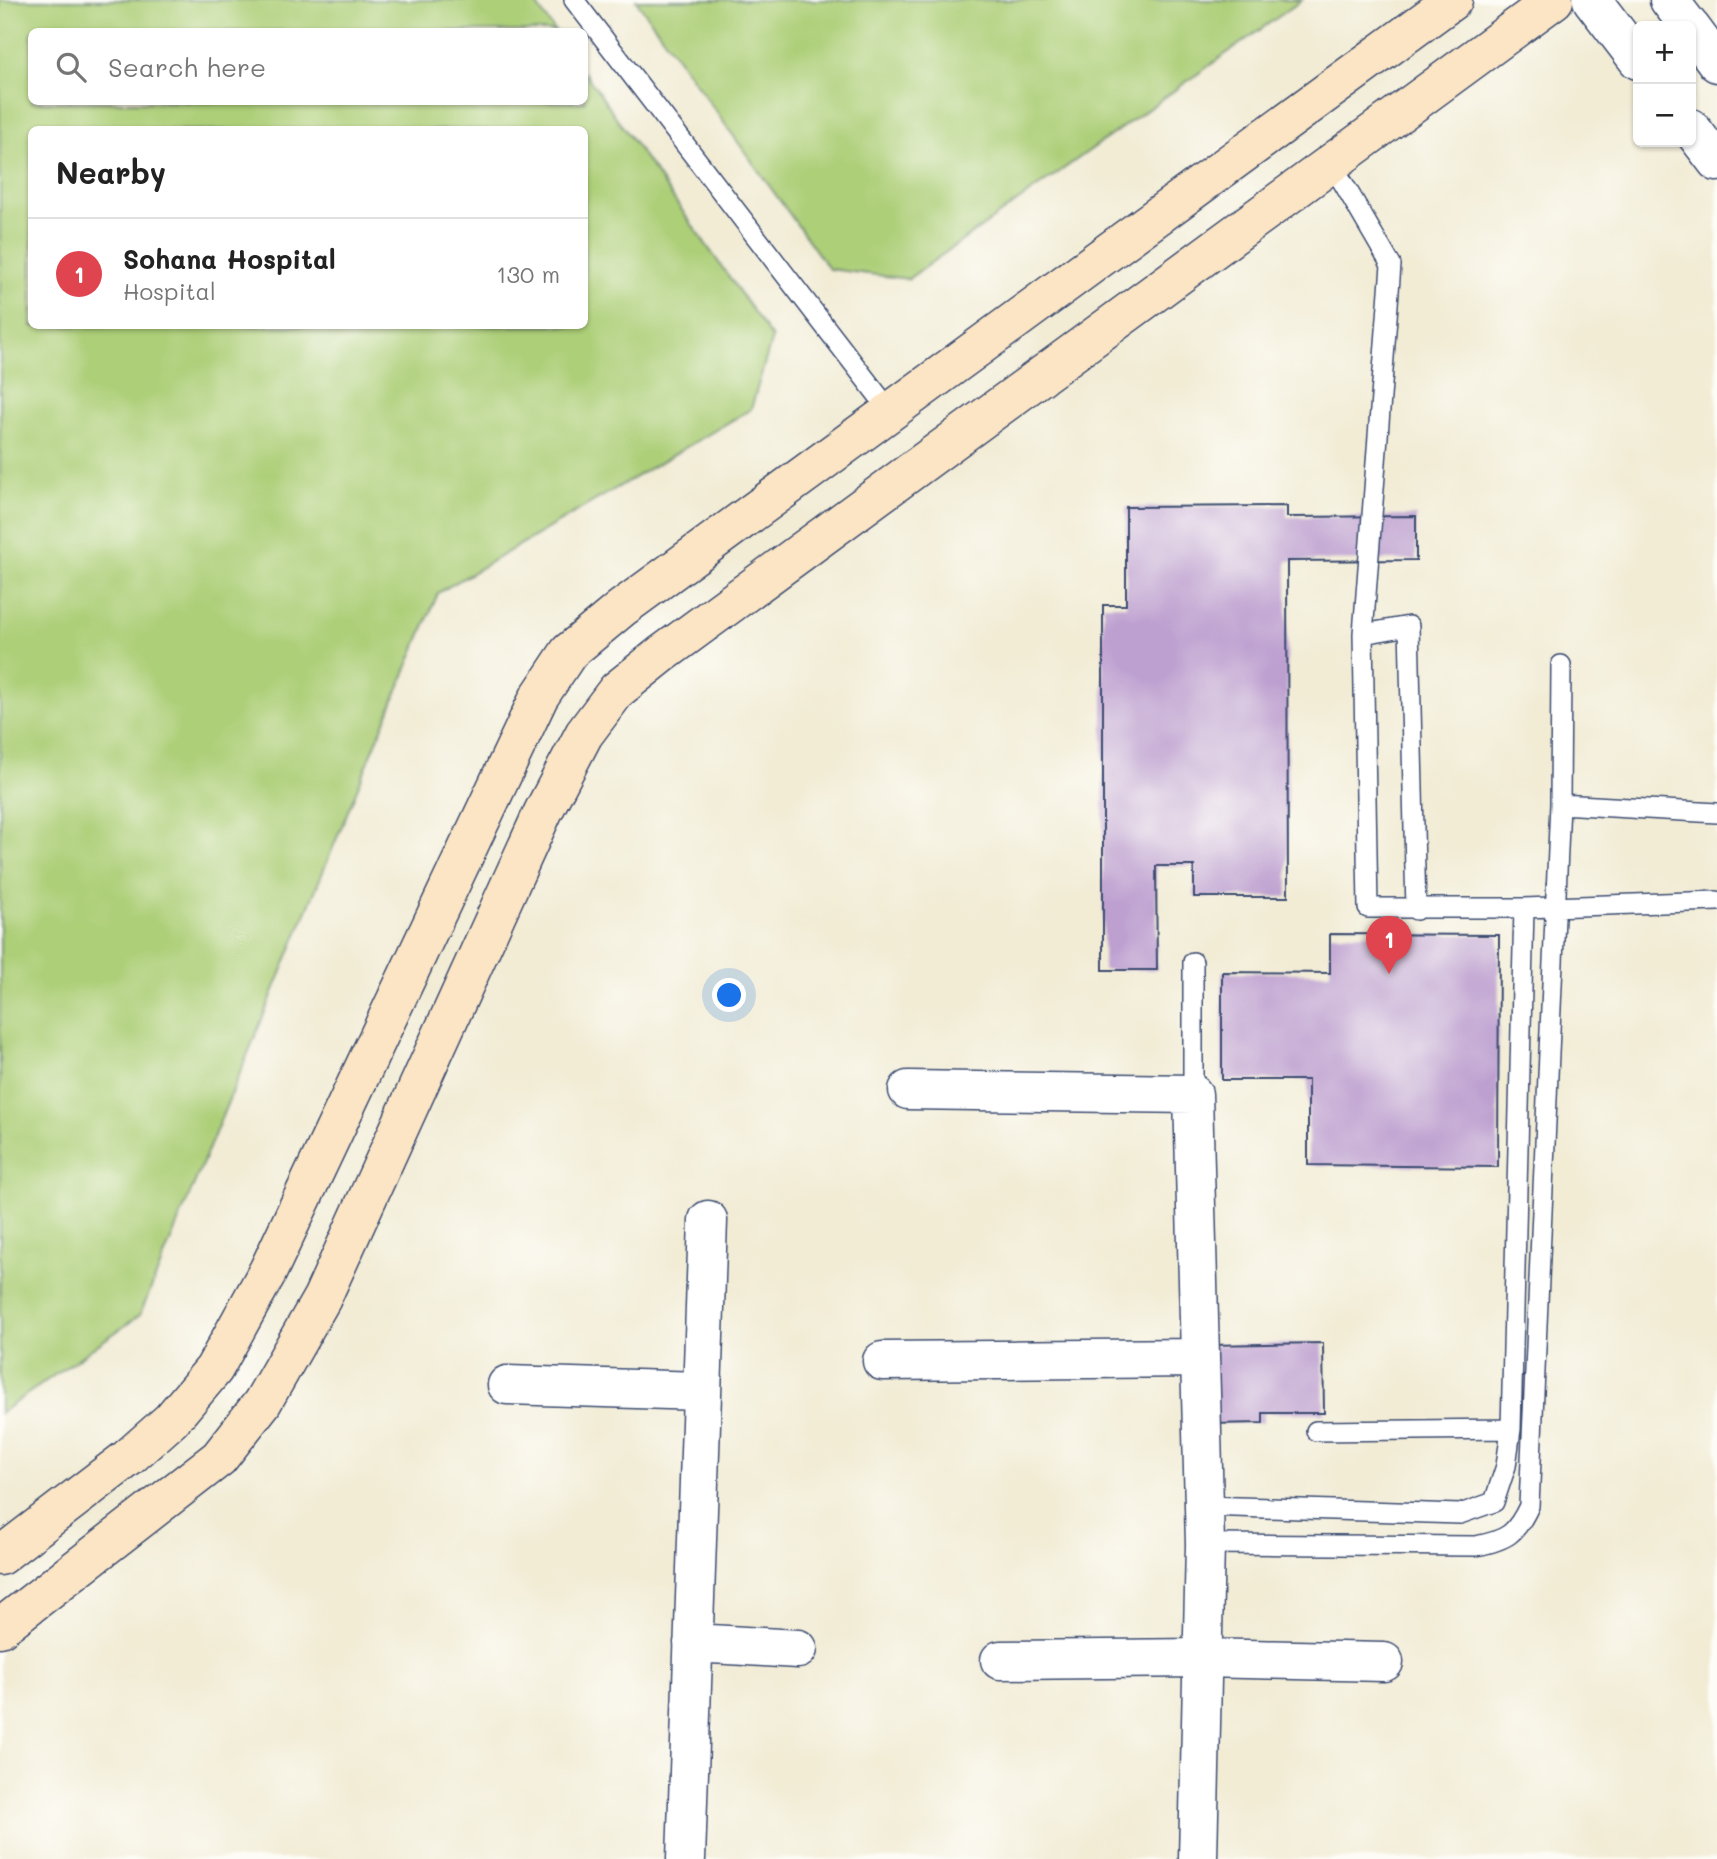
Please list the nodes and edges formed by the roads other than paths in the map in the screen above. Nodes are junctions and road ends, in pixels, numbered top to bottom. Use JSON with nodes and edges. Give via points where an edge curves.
{"nodes":[{"id":1,"x":574,"y":0,"type":"edge"},
{"id":2,"x":1452,"y":0,"type":"edge"},
{"id":3,"x":1554,"y":0,"type":"edge"},
{"id":4,"x":1592,"y":0,"type":"edge"},
{"id":5,"x":1669,"y":0,"type":"edge"},
{"id":6,"x":1685,"y":21,"type":"edge"},
{"id":7,"x":1696,"y":35,"type":"edge"},
{"id":8,"x":1633,"y":53,"type":"edge"},
{"id":9,"x":1717,"y":63,"type":"edge"},
{"id":10,"x":1696,"y":135,"type":"edge"},
{"id":11,"x":1331,"y":162,"type":"junction"},
{"id":12,"x":1717,"y":162,"type":"edge"},
{"id":13,"x":890,"y":411,"type":"junction"},
{"id":14,"x":1363,"y":634,"type":"junction"},
{"id":15,"x":1560,"y":665,"type":"dead end"},
{"id":16,"x":1560,"y":804,"type":"junction"},
{"id":17,"x":1717,"y":813,"type":"edge"},
{"id":18,"x":1717,"y":901,"type":"edge"},
{"id":19,"x":1557,"y":907,"type":"junction"},
{"id":20,"x":1524,"y":908,"type":"junction"},
{"id":21,"x":1416,"y":910,"type":"junction"},
{"id":22,"x":1193,"y":962,"type":"dead end"},
{"id":23,"x":908,"y":1090,"type":"dead end"},
{"id":24,"x":1193,"y":1094,"type":"junction"},
{"id":25,"x":708,"y":1220,"type":"dead end"},
{"id":26,"x":1198,"y":1358,"type":"junction"},
{"id":27,"x":882,"y":1361,"type":"dead end"},
{"id":28,"x":507,"y":1385,"type":"dead end"},
{"id":29,"x":701,"y":1391,"type":"junction"},
{"id":30,"x":1511,"y":1429,"type":"junction"},
{"id":31,"x":1316,"y":1431,"type":"dead end"},
{"id":32,"x":1204,"y":1506,"type":"junction"},
{"id":33,"x":1205,"y":1544,"type":"junction"},
{"id":34,"x":0,"y":1556,"type":"edge"},
{"id":35,"x":0,"y":1628,"type":"edge"},
{"id":36,"x":693,"y":1643,"type":"junction"},
{"id":37,"x":798,"y":1649,"type":"dead end"},
{"id":38,"x":1200,"y":1658,"type":"junction"},
{"id":39,"x":1000,"y":1660,"type":"dead end"},
{"id":40,"x":1384,"y":1662,"type":"dead end"},
{"id":41,"x":686,"y":1859,"type":"edge"},
{"id":42,"x":1198,"y":1859,"type":"edge"}],
"edges":[{"from":1,"to":13,"type":"lane"},
{"from":2,"to":13,"type":"main road"},
{"from":3,"to":11,"type":"main road"},
{"from":4,"to":8,"type":"street"},
{"from":5,"to":6,"type":"street"},
{"from":7,"to":9,"type":"street"},
{"from":10,"to":12,"type":"street"},
{"from":11,"to":14,"type":"lane","via":[[1391,265]]},
{"from":11,"to":35,"type":"main road","via":[[617,690],[584,734],[543,812],[322,1298],[262,1403],[219,1458]]},
{"from":13,"to":34,"type":"main road","via":[[569,652],[539,697],[268,1271],[214,1369],[171,1420],[128,1458]]},
{"from":14,"to":21,"type":"lane","via":[[1368,908]]},
{"from":14,"to":21,"type":"lane","via":[[1409,625]]},
{"from":15,"to":16,"type":"lane"},
{"from":16,"to":17,"type":"lane"},
{"from":16,"to":19,"type":"lane"},
{"from":18,"to":19,"type":"lane"},
{"from":19,"to":20,"type":"lane"},
{"from":19,"to":33,"type":"lane","via":[[1529,1506],[1519,1528],[1499,1542],[1476,1546]]},
{"from":20,"to":21,"type":"lane"},
{"from":20,"to":30,"type":"lane"},
{"from":22,"to":24,"type":"lane"},
{"from":23,"to":24,"type":"street"},
{"from":24,"to":26,"type":"street"},
{"from":25,"to":29,"type":"street"},
{"from":26,"to":27,"type":"street"},
{"from":26,"to":32,"type":"street"},
{"from":28,"to":29,"type":"street"},
{"from":29,"to":36,"type":"street"},
{"from":30,"to":31,"type":"lane"},
{"from":30,"to":32,"type":"lane","via":[[1506,1466],[1494,1502],[1460,1514]]},
{"from":32,"to":33,"type":"street"},
{"from":33,"to":38,"type":"street"},
{"from":36,"to":37,"type":"street"},
{"from":36,"to":41,"type":"street"},
{"from":38,"to":39,"type":"street"},
{"from":38,"to":40,"type":"street"},
{"from":38,"to":42,"type":"street"}]}
